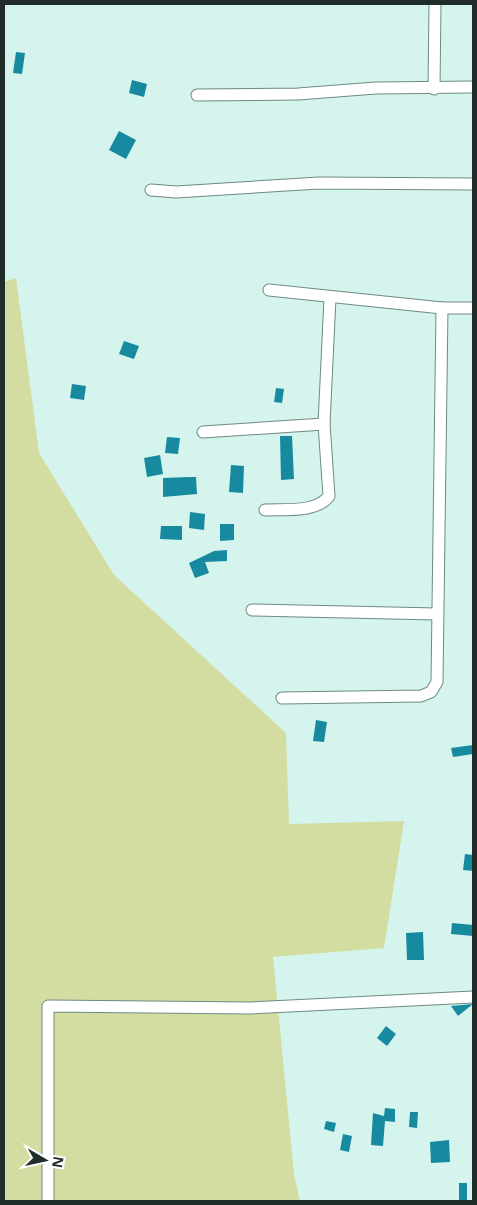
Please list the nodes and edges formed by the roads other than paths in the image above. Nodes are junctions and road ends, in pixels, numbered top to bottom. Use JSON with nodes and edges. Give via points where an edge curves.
{"nodes":[{"id":1,"x":435,"y":4,"type":"edge"},
{"id":2,"x":473,"y":87,"type":"edge"},
{"id":3,"x":434,"y":89,"type":"junction"},
{"id":4,"x":198,"y":95,"type":"dead end"},
{"id":5,"x":473,"y":184,"type":"edge"},
{"id":6,"x":151,"y":190,"type":"dead end"},
{"id":7,"x":269,"y":290,"type":"dead end"},
{"id":8,"x":330,"y":298,"type":"junction"},
{"id":9,"x":442,"y":308,"type":"junction"},
{"id":10,"x":473,"y":308,"type":"edge"},
{"id":11,"x":324,"y":424,"type":"junction"},
{"id":12,"x":203,"y":432,"type":"dead end"},
{"id":13,"x":265,"y":510,"type":"dead end"},
{"id":14,"x":252,"y":610,"type":"dead end"},
{"id":15,"x":437,"y":614,"type":"junction"},
{"id":16,"x":282,"y":698,"type":"dead end"},
{"id":17,"x":473,"y":997,"type":"edge"},
{"id":18,"x":48,"y":1201,"type":"edge"}],
"edges":[{"from":1,"to":3,"type":"street"},
{"from":2,"to":3,"type":"street"},
{"from":3,"to":4,"type":"street"},
{"from":5,"to":6,"type":"street","via":[[319,183],[176,192]]},
{"from":7,"to":8,"type":"street"},
{"from":8,"to":9,"type":"street"},
{"from":8,"to":11,"type":"street"},
{"from":9,"to":10,"type":"street"},
{"from":9,"to":15,"type":"street"},
{"from":11,"to":12,"type":"street"},
{"from":11,"to":13,"type":"street","via":[[329,496],[324,503],[312,507]]},
{"from":14,"to":15,"type":"street"},
{"from":15,"to":16,"type":"street","via":[[437,682],[431,692],[421,696]]},
{"from":17,"to":18,"type":"street","via":[[250,1008],[48,1006]]}]}
